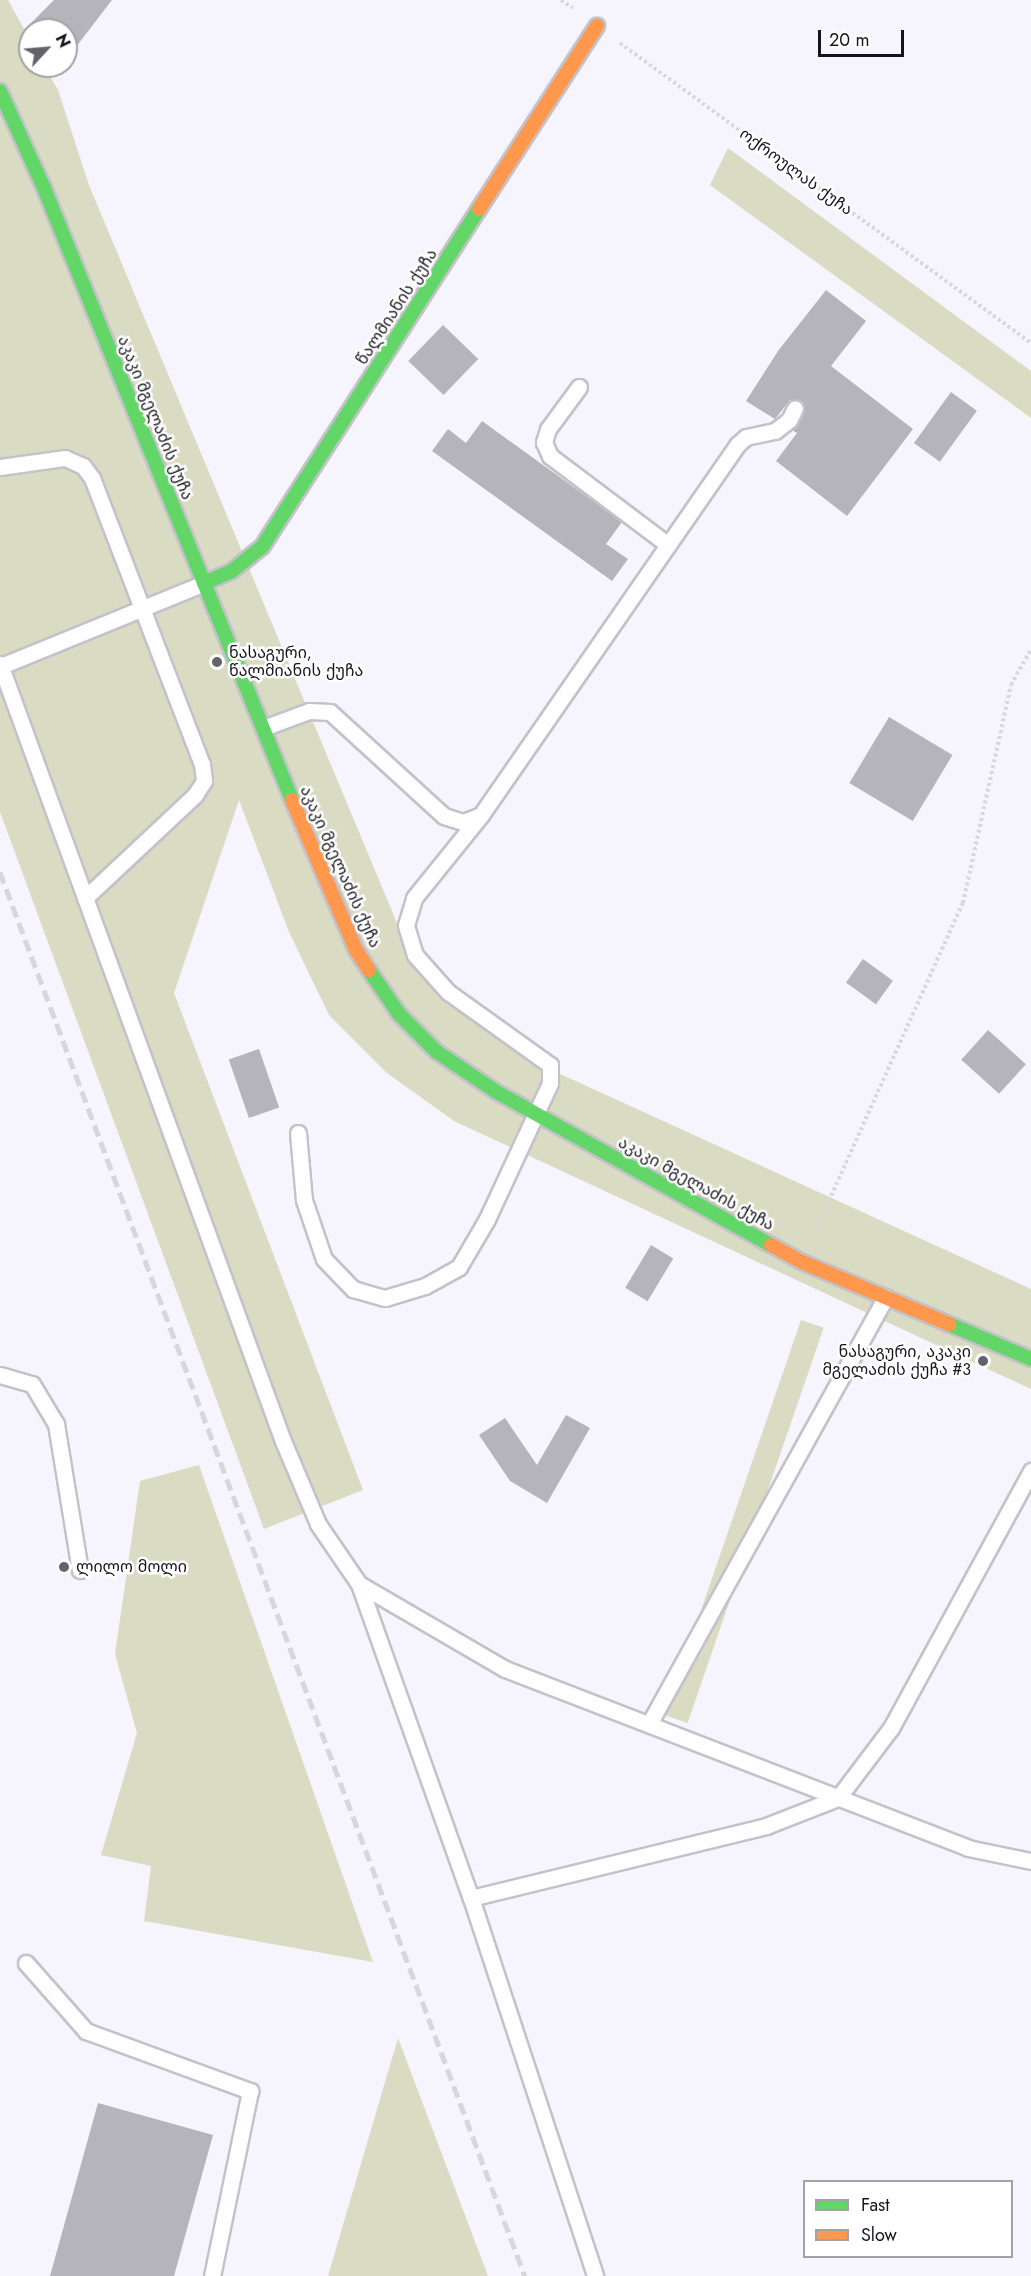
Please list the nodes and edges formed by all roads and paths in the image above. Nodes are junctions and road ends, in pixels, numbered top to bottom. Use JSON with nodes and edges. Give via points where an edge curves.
{"nodes":[{"id":1,"x":561,"y":0,"type":"edge"},
{"id":2,"x":597,"y":26,"type":"junction"},
{"id":3,"x":0,"y":91,"type":"edge"},
{"id":4,"x":1031,"y":343,"type":"edge"},
{"id":5,"x":579,"y":387,"type":"dead end"},
{"id":6,"x":795,"y":408,"type":"dead end"},
{"id":7,"x":0,"y":466,"type":"edge"},
{"id":8,"x":668,"y":545,"type":"junction"},
{"id":9,"x":204,"y":583,"type":"junction"},
{"id":10,"x":142,"y":609,"type":"junction"},
{"id":11,"x":1031,"y":649,"type":"edge"},
{"id":12,"x":0,"y":665,"type":"edge"},
{"id":13,"x":262,"y":728,"type":"junction"},
{"id":14,"x":481,"y":815,"type":"junction"},
{"id":15,"x":85,"y":898,"type":"junction"},
{"id":16,"x":535,"y":1113,"type":"junction"},
{"id":17,"x":298,"y":1133,"type":"dead end"},
{"id":18,"x":802,"y":1262,"type":"junction"},
{"id":19,"x":886,"y":1297,"type":"junction"},
{"id":20,"x":1031,"y":1359,"type":"edge"},
{"id":21,"x":0,"y":1376,"type":"edge"},
{"id":22,"x":1031,"y":1472,"type":"edge"},
{"id":23,"x":80,"y":1570,"type":"dead end"},
{"id":24,"x":359,"y":1584,"type":"junction"},
{"id":25,"x":649,"y":1724,"type":"junction"},
{"id":26,"x":838,"y":1798,"type":"junction"},
{"id":27,"x":1031,"y":1861,"type":"edge"},
{"id":28,"x":471,"y":1898,"type":"junction"},
{"id":29,"x":26,"y":1963,"type":"dead end"},
{"id":30,"x":212,"y":2276,"type":"edge"},
{"id":31,"x":595,"y":2276,"type":"edge"}],
"edges":[{"from":1,"to":2,"type":"path","name":"ოქროულას ქუჩა"},
{"from":2,"to":4,"type":"path","name":"ოქროულას ქუჩა"},
{"from":2,"to":9,"type":"street","name":"წალმიანის ქუჩა","via":[[262,547],[232,571]]},
{"from":3,"to":9,"type":"street","name":"აკაკი მგელაძის ქუჩა","via":[[44,188]]},
{"from":5,"to":8,"type":"lane","via":[[548,429],[544,442],[550,456]]},
{"from":6,"to":8,"type":"lane","via":[[789,420],[775,431],[746,437],[737,445]]},
{"from":7,"to":10,"type":"lane","via":[[64,458],[83,466],[92,478]]},
{"from":8,"to":14,"type":"lane"},
{"from":9,"to":10,"type":"lane"},
{"from":9,"to":13,"type":"street","name":"აკაკი მგელაძის ქუჩა"},
{"from":10,"to":12,"type":"lane"},
{"from":10,"to":15,"type":"lane","via":[[202,764],[204,782],[195,795]]},
{"from":11,"to":18,"type":"path","via":[[1011,685],[963,903]]},
{"from":12,"to":15,"type":"lane"},
{"from":13,"to":14,"type":"lane","via":[[309,711],[330,712],[444,816],[463,822]]},
{"from":13,"to":16,"type":"street","name":"აკაკი მგელაძის ქუჩა","via":[[356,950],[399,1014],[437,1052]]},
{"from":14,"to":16,"type":"lane","via":[[414,898],[406,925],[415,955],[448,992],[550,1065],[550,1083]]},
{"from":15,"to":24,"type":"lane","via":[[283,1441],[318,1524]]},
{"from":16,"to":17,"type":"lane","via":[[487,1219],[459,1268],[425,1286],[385,1298],[353,1289],[324,1259],[304,1200]]},
{"from":16,"to":18,"type":"street","name":"აკაკი მგელაძის ქუჩა"},
{"from":18,"to":19,"type":"street","name":"აკაკი მგელაძის ქუჩა"},
{"from":19,"to":20,"type":"street","name":"აკაკი მგელაძის ქუჩა"},
{"from":19,"to":25,"type":"lane"},
{"from":21,"to":23,"type":"lane","via":[[32,1384],[56,1424]]},
{"from":22,"to":26,"type":"lane","via":[[891,1728]]},
{"from":24,"to":25,"type":"lane","via":[[505,1669]]},
{"from":24,"to":28,"type":"lane"},
{"from":25,"to":26,"type":"lane"},
{"from":26,"to":27,"type":"lane","via":[[968,1848]]},
{"from":26,"to":28,"type":"lane","via":[[766,1826]]},
{"from":28,"to":31,"type":"lane"},
{"from":29,"to":30,"type":"lane","via":[[86,2031],[250,2091]]}]}
